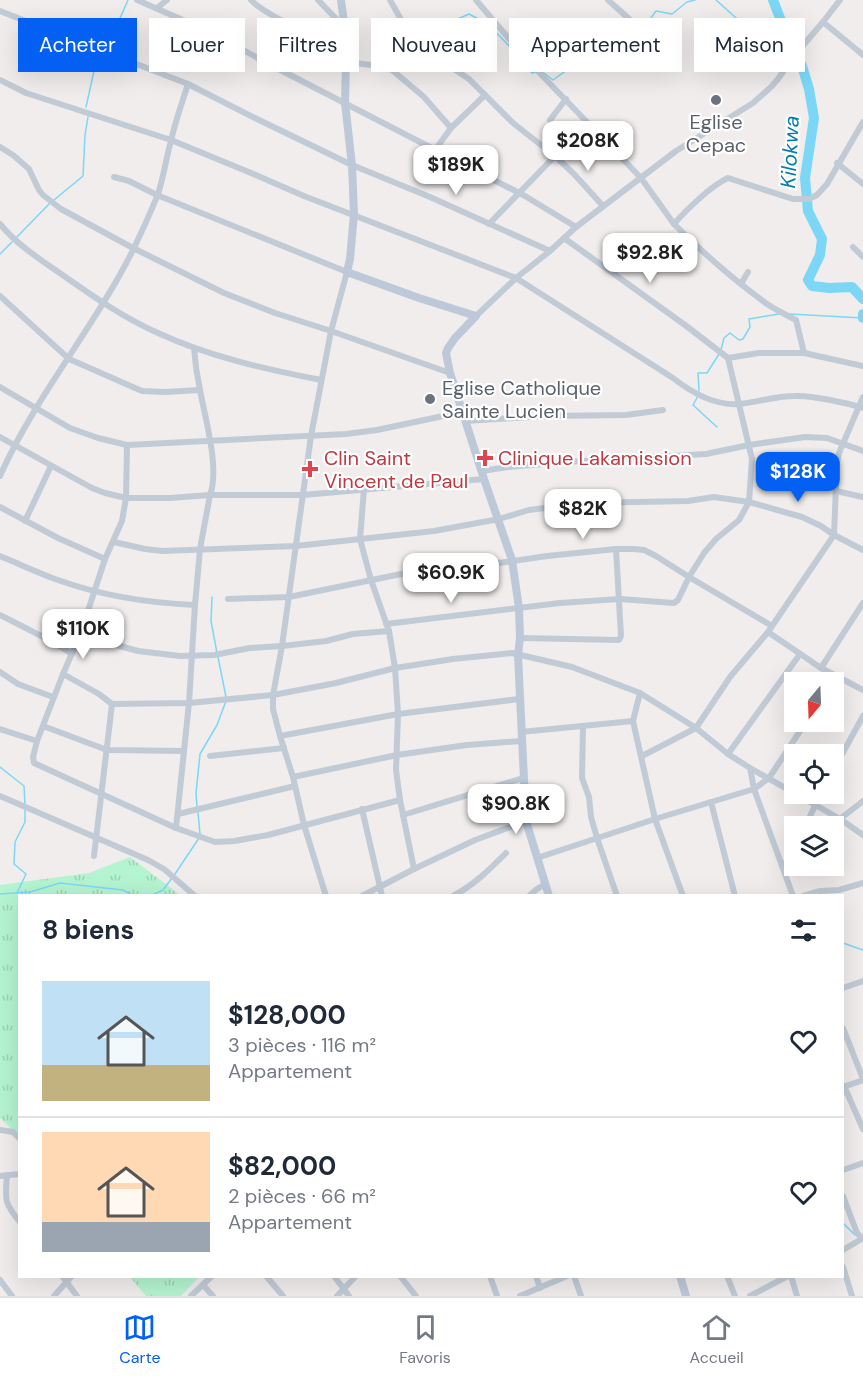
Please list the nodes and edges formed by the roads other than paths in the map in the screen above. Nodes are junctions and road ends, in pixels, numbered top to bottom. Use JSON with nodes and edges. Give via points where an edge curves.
{"nodes":[{"id":1,"x":137,"y":0,"type":"edge"},
{"id":2,"x":167,"y":0,"type":"edge"},
{"id":3,"x":251,"y":0,"type":"edge"},
{"id":4,"x":318,"y":0,"type":"edge"},
{"id":5,"x":341,"y":0,"type":"edge"},
{"id":6,"x":390,"y":0,"type":"edge"},
{"id":7,"x":476,"y":0,"type":"edge"},
{"id":8,"x":608,"y":0,"type":"edge"},
{"id":9,"x":840,"y":0,"type":"edge"},
{"id":10,"x":157,"y":8,"type":"junction"},
{"id":11,"x":0,"y":11,"type":"edge"},
{"id":12,"x":279,"y":18,"type":"edge"},
{"id":13,"x":335,"y":18,"type":"edge"},
{"id":14,"x":343,"y":18,"type":"edge"},
{"id":15,"x":628,"y":18,"type":"edge"},
{"id":16,"x":823,"y":22,"type":"junction"},
{"id":17,"x":863,"y":55,"type":"edge"},
{"id":18,"x":359,"y":64,"type":"edge"},
{"id":19,"x":346,"y":72,"type":"edge"},
{"id":20,"x":0,"y":80,"type":"edge"},
{"id":21,"x":188,"y":84,"type":"junction"},
{"id":22,"x":485,"y":95,"type":"junction"},
{"id":23,"x":566,"y":99,"type":"junction"},
{"id":24,"x":345,"y":103,"type":"junction"},
{"id":25,"x":550,"y":120,"type":"dead end"},
{"id":26,"x":863,"y":123,"type":"edge"},
{"id":27,"x":589,"y":124,"type":"junction"},
{"id":28,"x":451,"y":128,"type":"junction"},
{"id":29,"x":171,"y":140,"type":"junction"},
{"id":30,"x":0,"y":147,"type":"edge"},
{"id":31,"x":435,"y":150,"type":"junction"},
{"id":32,"x":555,"y":156,"type":"junction"},
{"id":33,"x":837,"y":163,"type":"junction"},
{"id":34,"x":352,"y":165,"type":"junction"},
{"id":35,"x":114,"y":177,"type":"dead end"},
{"id":36,"x":641,"y":178,"type":"junction"},
{"id":37,"x":863,"y":184,"type":"edge"},
{"id":38,"x":519,"y":192,"type":"junction"},
{"id":39,"x":157,"y":195,"type":"junction"},
{"id":40,"x":603,"y":206,"type":"junction"},
{"id":41,"x":354,"y":214,"type":"junction"},
{"id":42,"x":0,"y":224,"type":"edge"},
{"id":43,"x":489,"y":224,"type":"junction"},
{"id":44,"x":675,"y":224,"type":"junction"},
{"id":45,"x":576,"y":227,"type":"junction"},
{"id":46,"x":564,"y":238,"type":"junction"},
{"id":47,"x":853,"y":247,"type":"dead end"},
{"id":48,"x":134,"y":248,"type":"junction"},
{"id":49,"x":550,"y":251,"type":"junction"},
{"id":50,"x":863,"y":257,"type":"edge"},
{"id":51,"x":347,"y":272,"type":"junction"},
{"id":52,"x":748,"y":272,"type":"dead end"},
{"id":53,"x":516,"y":278,"type":"junction"},
{"id":54,"x":741,"y":284,"type":"junction"},
{"id":55,"x":0,"y":296,"type":"edge"},
{"id":56,"x":104,"y":304,"type":"junction"},
{"id":57,"x":476,"y":316,"type":"junction"},
{"id":58,"x":330,"y":331,"type":"junction"},
{"id":59,"x":194,"y":348,"type":"junction"},
{"id":60,"x":804,"y":353,"type":"junction"},
{"id":61,"x":728,"y":358,"type":"junction"},
{"id":62,"x":69,"y":359,"type":"junction"},
{"id":63,"x":863,"y":366,"type":"edge"},
{"id":64,"x":450,"y":373,"type":"junction"},
{"id":65,"x":321,"y":380,"type":"junction"},
{"id":66,"x":0,"y":387,"type":"edge"},
{"id":67,"x":200,"y":390,"type":"junction"},
{"id":68,"x":863,"y":397,"type":"edge"},
{"id":69,"x":738,"y":404,"type":"junction"},
{"id":70,"x":861,"y":407,"type":"edge"},
{"id":71,"x":36,"y":408,"type":"junction"},
{"id":72,"x":663,"y":410,"type":"dead end"},
{"id":73,"x":462,"y":412,"type":"junction"},
{"id":74,"x":465,"y":421,"type":"junction"},
{"id":75,"x":311,"y":436,"type":"junction"},
{"id":76,"x":0,"y":437,"type":"edge"},
{"id":77,"x":211,"y":442,"type":"junction"},
{"id":78,"x":842,"y":444,"type":"junction"},
{"id":79,"x":127,"y":445,"type":"junction"},
{"id":80,"x":749,"y":445,"type":"junction"},
{"id":81,"x":14,"y":446,"type":"junction"},
{"id":82,"x":863,"y":451,"type":"edge"},
{"id":83,"x":51,"y":466,"type":"junction"},
{"id":84,"x":483,"y":475,"type":"junction"},
{"id":85,"x":0,"y":476,"type":"edge"},
{"id":86,"x":364,"y":489,"type":"junction"},
{"id":87,"x":836,"y":491,"type":"junction"},
{"id":88,"x":210,"y":495,"type":"junction"},
{"id":89,"x":303,"y":495,"type":"junction"},
{"id":90,"x":863,"y":497,"type":"edge"},
{"id":91,"x":126,"y":498,"type":"junction"},
{"id":92,"x":748,"y":502,"type":"junction"},
{"id":93,"x":0,"y":507,"type":"edge"},
{"id":94,"x":499,"y":519,"type":"junction"},
{"id":95,"x":25,"y":520,"type":"junction"},
{"id":96,"x":834,"y":535,"type":"junction"},
{"id":97,"x":360,"y":539,"type":"junction"},
{"id":98,"x":114,"y":542,"type":"junction"},
{"id":99,"x":296,"y":546,"type":"junction"},
{"id":100,"x":201,"y":549,"type":"junction"},
{"id":101,"x":616,"y":549,"type":"junction"},
{"id":102,"x":863,"y":550,"type":"edge"},
{"id":103,"x":0,"y":556,"type":"edge"},
{"id":104,"x":105,"y":559,"type":"junction"},
{"id":105,"x":512,"y":560,"type":"junction"},
{"id":106,"x":689,"y":577,"type":"junction"},
{"id":107,"x":371,"y":580,"type":"junction"},
{"id":108,"x":95,"y":591,"type":"junction"},
{"id":109,"x":289,"y":597,"type":"junction"},
{"id":110,"x":228,"y":598,"type":"dead end"},
{"id":111,"x":620,"y":599,"type":"junction"},
{"id":112,"x":863,"y":603,"type":"edge"},
{"id":113,"x":195,"y":605,"type":"junction"},
{"id":114,"x":519,"y":608,"type":"junction"},
{"id":115,"x":0,"y":615,"type":"edge"},
{"id":116,"x":772,"y":626,"type":"junction"},
{"id":117,"x":387,"y":627,"type":"junction"},
{"id":118,"x":768,"y":632,"type":"junction"},
{"id":119,"x":80,"y":635,"type":"junction"},
{"id":120,"x":520,"y":638,"type":"junction"},
{"id":121,"x":282,"y":646,"type":"junction"},
{"id":122,"x":72,"y":654,"type":"junction"},
{"id":123,"x":800,"y":654,"type":"junction"},
{"id":124,"x":192,"y":656,"type":"junction"},
{"id":125,"x":518,"y":656,"type":"junction"},
{"id":126,"x":395,"y":668,"type":"junction"},
{"id":127,"x":821,"y":668,"type":"junction"},
{"id":128,"x":0,"y":672,"type":"edge"},
{"id":129,"x":826,"y":672,"type":"edge"},
{"id":130,"x":63,"y":674,"type":"junction"},
{"id":131,"x":844,"y":683,"type":"edge"},
{"id":132,"x":863,"y":690,"type":"edge"},
{"id":133,"x":640,"y":693,"type":"junction"},
{"id":134,"x":273,"y":695,"type":"junction"},
{"id":135,"x":53,"y":697,"type":"junction"},
{"id":136,"x":519,"y":699,"type":"junction"},
{"id":137,"x":189,"y":703,"type":"junction"},
{"id":138,"x":112,"y":704,"type":"junction"},
{"id":139,"x":398,"y":714,"type":"junction"},
{"id":140,"x":863,"y":716,"type":"edge"},
{"id":141,"x":633,"y":721,"type":"junction"},
{"id":142,"x":43,"y":726,"type":"junction"},
{"id":143,"x":583,"y":726,"type":"junction"},
{"id":144,"x":696,"y":728,"type":"junction"},
{"id":145,"x":0,"y":729,"type":"edge"},
{"id":146,"x":799,"y":732,"type":"edge"},
{"id":147,"x":280,"y":736,"type":"junction"},
{"id":148,"x":521,"y":736,"type":"junction"},
{"id":149,"x":37,"y":741,"type":"junction"},
{"id":150,"x":284,"y":748,"type":"junction"},
{"id":151,"x":107,"y":750,"type":"junction"},
{"id":152,"x":183,"y":751,"type":"junction"},
{"id":153,"x":844,"y":751,"type":"edge"},
{"id":154,"x":728,"y":753,"type":"junction"},
{"id":155,"x":397,"y":755,"type":"junction"},
{"id":156,"x":210,"y":756,"type":"dead end"},
{"id":157,"x":642,"y":756,"type":"junction"},
{"id":158,"x":750,"y":768,"type":"junction"},
{"id":159,"x":293,"y":777,"type":"junction"},
{"id":160,"x":523,"y":778,"type":"junction"},
{"id":161,"x":768,"y":778,"type":"junction"},
{"id":162,"x":295,"y":786,"type":"junction"},
{"id":163,"x":754,"y":789,"type":"junction"},
{"id":164,"x":101,"y":794,"type":"junction"},
{"id":165,"x":0,"y":796,"type":"edge"},
{"id":166,"x":400,"y":800,"type":"junction"},
{"id":167,"x":863,"y":801,"type":"edge"},
{"id":168,"x":711,"y":802,"type":"junction"},
{"id":169,"x":814,"y":805,"type":"junction"},
{"id":170,"x":362,"y":810,"type":"junction"},
{"id":171,"x":178,"y":814,"type":"junction"},
{"id":172,"x":403,"y":814,"type":"junction"},
{"id":173,"x":810,"y":816,"type":"edge"},
{"id":174,"x":834,"y":816,"type":"edge"},
{"id":175,"x":844,"y":816,"type":"edge"},
{"id":176,"x":655,"y":819,"type":"junction"},
{"id":177,"x":525,"y":821,"type":"junction"},
{"id":178,"x":844,"y":822,"type":"edge"},
{"id":179,"x":304,"y":825,"type":"junction"},
{"id":180,"x":176,"y":828,"type":"junction"},
{"id":181,"x":863,"y":835,"type":"edge"},
{"id":182,"x":96,"y":837,"type":"junction"},
{"id":183,"x":597,"y":838,"type":"junction"},
{"id":184,"x":506,"y":853,"type":"dead end"},
{"id":185,"x":94,"y":856,"type":"dead end"},
{"id":186,"x":537,"y":858,"type":"junction"},
{"id":187,"x":783,"y":866,"type":"joint"},
{"id":188,"x":414,"y":869,"type":"junction"},
{"id":189,"x":863,"y":883,"type":"edge"},
{"id":190,"x":545,"y":884,"type":"junction"},
{"id":191,"x":380,"y":886,"type":"junction"},
{"id":192,"x":193,"y":894,"type":"edge"},
{"id":193,"x":325,"y":894,"type":"edge"},
{"id":194,"x":366,"y":894,"type":"edge"},
{"id":195,"x":382,"y":894,"type":"edge"},
{"id":196,"x":457,"y":894,"type":"edge"},
{"id":197,"x":532,"y":894,"type":"edge"},
{"id":198,"x":548,"y":894,"type":"edge"},
{"id":199,"x":616,"y":894,"type":"edge"},
{"id":200,"x":682,"y":894,"type":"edge"},
{"id":201,"x":734,"y":894,"type":"edge"},
{"id":202,"x":792,"y":894,"type":"edge"},
{"id":203,"x":810,"y":894,"type":"edge"},
{"id":204,"x":863,"y":981,"type":"edge"},
{"id":205,"x":844,"y":988,"type":"edge"},
{"id":206,"x":844,"y":1031,"type":"edge"},
{"id":207,"x":863,"y":1079,"type":"edge"},
{"id":208,"x":844,"y":1086,"type":"edge"},
{"id":209,"x":863,"y":1129,"type":"edge"},
{"id":210,"x":0,"y":1130,"type":"edge"},
{"id":211,"x":18,"y":1136,"type":"edge"},
{"id":212,"x":863,"y":1163,"type":"edge"},
{"id":213,"x":844,"y":1170,"type":"edge"},
{"id":214,"x":4,"y":1176,"type":"edge"},
{"id":215,"x":844,"y":1199,"type":"edge"},
{"id":216,"x":18,"y":1220,"type":"edge"},
{"id":217,"x":861,"y":1239,"type":"edge"},
{"id":218,"x":863,"y":1247,"type":"edge"},
{"id":219,"x":844,"y":1249,"type":"edge"},
{"id":220,"x":844,"y":1270,"type":"edge"},
{"id":221,"x":67,"y":1278,"type":"edge"},
{"id":222,"x":210,"y":1278,"type":"edge"},
{"id":223,"x":268,"y":1278,"type":"edge"},
{"id":224,"x":336,"y":1278,"type":"edge"},
{"id":225,"x":354,"y":1278,"type":"edge"},
{"id":226,"x":402,"y":1278,"type":"edge"},
{"id":227,"x":491,"y":1278,"type":"edge"},
{"id":228,"x":537,"y":1278,"type":"edge"},
{"id":229,"x":562,"y":1278,"type":"edge"},
{"id":230,"x":575,"y":1278,"type":"edge"},
{"id":231,"x":681,"y":1278,"type":"edge"},
{"id":232,"x":728,"y":1278,"type":"edge"},
{"id":233,"x":783,"y":1278,"type":"edge"},
{"id":234,"x":786,"y":1278,"type":"edge"},
{"id":235,"x":0,"y":1280,"type":"edge"},
{"id":236,"x":203,"y":1285,"type":"junction"},
{"id":237,"x":540,"y":1288,"type":"junction"},
{"id":238,"x":345,"y":1290,"type":"junction"},
{"id":239,"x":12,"y":1296,"type":"edge"},
{"id":240,"x":54,"y":1296,"type":"edge"},
{"id":241,"x":78,"y":1296,"type":"edge"},
{"id":242,"x":191,"y":1296,"type":"edge"},
{"id":243,"x":213,"y":1296,"type":"edge"},
{"id":244,"x":283,"y":1296,"type":"edge"},
{"id":245,"x":338,"y":1296,"type":"edge"},
{"id":246,"x":349,"y":1296,"type":"edge"},
{"id":247,"x":416,"y":1296,"type":"edge"},
{"id":248,"x":497,"y":1296,"type":"edge"},
{"id":249,"x":522,"y":1296,"type":"edge"},
{"id":250,"x":580,"y":1296,"type":"edge"},
{"id":251,"x":686,"y":1296,"type":"edge"},
{"id":252,"x":735,"y":1296,"type":"edge"},
{"id":253,"x":750,"y":1296,"type":"edge"},
{"id":254,"x":797,"y":1296,"type":"edge"},
{"id":255,"x":852,"y":1296,"type":"edge"}],
"edges":[{"from":1,"to":10,"type":"street"},
{"from":2,"to":10,"type":"street"},
{"from":3,"to":12,"type":"street"},
{"from":4,"to":13,"type":"street"},
{"from":5,"to":14,"type":"street"},
{"from":6,"to":22,"type":"street","via":[[417,48],[469,79]]},
{"from":7,"to":23,"type":"street"},
{"from":8,"to":15,"type":"street"},
{"from":9,"to":16,"type":"street"},
{"from":10,"to":24,"type":"street"},
{"from":11,"to":21,"type":"street"},
{"from":16,"to":17,"type":"street"},
{"from":16,"to":36,"type":"street","via":[[778,79],[753,103]]},
{"from":18,"to":28,"type":"street","via":[[392,70]]},
{"from":19,"to":24,"type":"street"},
{"from":20,"to":29,"type":"street","via":[[26,93]]},
{"from":21,"to":29,"type":"street"},
{"from":21,"to":34,"type":"street"},
{"from":22,"to":28,"type":"street"},
{"from":22,"to":32,"type":"street"},
{"from":23,"to":25,"type":"street"},
{"from":23,"to":27,"type":"street"},
{"from":24,"to":31,"type":"street"},
{"from":24,"to":34,"type":"street"},
{"from":26,"to":33,"type":"street"},
{"from":27,"to":32,"type":"street"},
{"from":27,"to":36,"type":"street"},
{"from":28,"to":31,"type":"street"},
{"from":29,"to":39,"type":"street"},
{"from":29,"to":41,"type":"street"},
{"from":30,"to":48,"type":"street","via":[[29,169],[39,190],[52,202]]},
{"from":31,"to":38,"type":"street"},
{"from":32,"to":38,"type":"street"},
{"from":32,"to":40,"type":"street"},
{"from":33,"to":37,"type":"street"},
{"from":33,"to":44,"type":"street","via":[[826,184],[807,200],[728,178]]},
{"from":34,"to":41,"type":"street"},
{"from":34,"to":43,"type":"street"},
{"from":35,"to":39,"type":"street"},
{"from":36,"to":40,"type":"street"},
{"from":36,"to":44,"type":"street"},
{"from":38,"to":43,"type":"street"},
{"from":38,"to":45,"type":"street"},
{"from":39,"to":48,"type":"street"},
{"from":39,"to":51,"type":"street"},
{"from":40,"to":45,"type":"street"},
{"from":41,"to":51,"type":"street"},
{"from":41,"to":53,"type":"street"},
{"from":42,"to":56,"type":"street","via":[[14,239]]},
{"from":43,"to":49,"type":"street"},
{"from":44,"to":54,"type":"street"},
{"from":45,"to":46,"type":"street"},
{"from":46,"to":49,"type":"street"},
{"from":46,"to":61,"type":"street"},
{"from":47,"to":50,"type":"street"},
{"from":48,"to":56,"type":"street"},
{"from":48,"to":58,"type":"street","via":[[224,293]]},
{"from":49,"to":53,"type":"street"},
{"from":51,"to":57,"type":"street"},
{"from":51,"to":58,"type":"street"},
{"from":52,"to":54,"type":"street"},
{"from":53,"to":57,"type":"street"},
{"from":53,"to":69,"type":"street","via":[[688,390]]},
{"from":54,"to":60,"type":"street","via":[[796,320]]},
{"from":55,"to":62,"type":"street"},
{"from":56,"to":59,"type":"street"},
{"from":56,"to":62,"type":"street"},
{"from":57,"to":64,"type":"street","via":[[448,348]]},
{"from":58,"to":64,"type":"street"},
{"from":58,"to":65,"type":"street"},
{"from":59,"to":65,"type":"street"},
{"from":59,"to":67,"type":"street"},
{"from":60,"to":61,"type":"street"},
{"from":60,"to":63,"type":"street"},
{"from":61,"to":69,"type":"street"},
{"from":62,"to":67,"type":"street","via":[[142,391]]},
{"from":62,"to":71,"type":"street"},
{"from":64,"to":73,"type":"street"},
{"from":65,"to":75,"type":"street"},
{"from":66,"to":71,"type":"street"},
{"from":67,"to":77,"type":"street"},
{"from":68,"to":70,"type":"street"},
{"from":69,"to":70,"type":"street","via":[[796,396]]},
{"from":69,"to":80,"type":"street"},
{"from":70,"to":78,"type":"street"},
{"from":71,"to":79,"type":"street","via":[[83,433]]},
{"from":71,"to":81,"type":"street"},
{"from":72,"to":74,"type":"street"},
{"from":73,"to":74,"type":"street"},
{"from":73,"to":75,"type":"street","via":[[377,430]]},
{"from":74,"to":84,"type":"street"},
{"from":75,"to":77,"type":"street"},
{"from":75,"to":89,"type":"street"},
{"from":76,"to":81,"type":"street"},
{"from":77,"to":79,"type":"street"},
{"from":77,"to":88,"type":"street"},
{"from":78,"to":80,"type":"street","via":[[816,437]]},
{"from":78,"to":82,"type":"street"},
{"from":78,"to":87,"type":"street"},
{"from":79,"to":91,"type":"street"},
{"from":80,"to":84,"type":"street","via":[[706,454],[508,467]]},
{"from":80,"to":92,"type":"street","via":[[752,459]]},
{"from":81,"to":83,"type":"street"},
{"from":81,"to":85,"type":"street"},
{"from":83,"to":91,"type":"street","via":[[92,488]]},
{"from":83,"to":95,"type":"street"},
{"from":84,"to":86,"type":"street","via":[[425,485]]},
{"from":84,"to":94,"type":"street"},
{"from":86,"to":89,"type":"street"},
{"from":86,"to":97,"type":"street"},
{"from":87,"to":90,"type":"street"},
{"from":87,"to":96,"type":"street"},
{"from":88,"to":89,"type":"street"},
{"from":88,"to":91,"type":"street"},
{"from":88,"to":100,"type":"street"},
{"from":89,"to":99,"type":"street"},
{"from":91,"to":98,"type":"street"},
{"from":92,"to":94,"type":"street","via":[[714,497],[584,503],[529,510]]},
{"from":92,"to":96,"type":"street","via":[[802,517]]},
{"from":92,"to":106,"type":"street","via":[[739,520],[716,539]]},
{"from":93,"to":95,"type":"street"},
{"from":94,"to":97,"type":"street"},
{"from":94,"to":105,"type":"street"},
{"from":95,"to":104,"type":"street"},
{"from":96,"to":102,"type":"street"},
{"from":96,"to":116,"type":"street"},
{"from":97,"to":99,"type":"street"},
{"from":97,"to":107,"type":"street"},
{"from":98,"to":100,"type":"street","via":[[162,551]]},
{"from":98,"to":104,"type":"street"},
{"from":99,"to":100,"type":"street"},
{"from":99,"to":109,"type":"street"},
{"from":100,"to":113,"type":"street"},
{"from":101,"to":105,"type":"street"},
{"from":101,"to":106,"type":"street","via":[[644,550]]},
{"from":101,"to":111,"type":"street"},
{"from":103,"to":108,"type":"street"},
{"from":104,"to":108,"type":"street"},
{"from":105,"to":107,"type":"street"},
{"from":105,"to":114,"type":"street"},
{"from":106,"to":111,"type":"street","via":[[674,603]]},
{"from":106,"to":116,"type":"street"},
{"from":107,"to":109,"type":"street"},
{"from":107,"to":117,"type":"street"},
{"from":108,"to":113,"type":"street"},
{"from":108,"to":119,"type":"street"},
{"from":109,"to":110,"type":"street"},
{"from":109,"to":121,"type":"street"},
{"from":111,"to":114,"type":"street"},
{"from":111,"to":120,"type":"street","via":[[619,640]]},
{"from":112,"to":127,"type":"street"},
{"from":113,"to":124,"type":"street"},
{"from":114,"to":117,"type":"street"},
{"from":114,"to":120,"type":"street"},
{"from":115,"to":122,"type":"street"},
{"from":116,"to":118,"type":"street"},
{"from":117,"to":121,"type":"street"},
{"from":117,"to":126,"type":"street"},
{"from":118,"to":123,"type":"street"},
{"from":118,"to":144,"type":"street","via":[[730,677]]},
{"from":119,"to":122,"type":"street"},
{"from":119,"to":124,"type":"street","via":[[138,651]]},
{"from":120,"to":125,"type":"street"},
{"from":121,"to":124,"type":"street"},
{"from":121,"to":134,"type":"street"},
{"from":122,"to":130,"type":"street"},
{"from":123,"to":127,"type":"street"},
{"from":123,"to":154,"type":"street"},
{"from":124,"to":137,"type":"street"},
{"from":125,"to":126,"type":"street","via":[[506,652]]},
{"from":125,"to":133,"type":"street","via":[[572,667]]},
{"from":125,"to":136,"type":"street"},
{"from":126,"to":134,"type":"street"},
{"from":126,"to":139,"type":"street"},
{"from":127,"to":129,"type":"street"},
{"from":128,"to":135,"type":"street","via":[[18,684]]},
{"from":130,"to":135,"type":"street"},
{"from":130,"to":138,"type":"street"},
{"from":131,"to":132,"type":"street"},
{"from":133,"to":141,"type":"street"},
{"from":133,"to":144,"type":"street"},
{"from":134,"to":137,"type":"street"},
{"from":134,"to":147,"type":"street"},
{"from":135,"to":142,"type":"street"},
{"from":136,"to":139,"type":"street"},
{"from":136,"to":148,"type":"street"},
{"from":137,"to":138,"type":"street"},
{"from":137,"to":152,"type":"street"},
{"from":138,"to":151,"type":"street"},
{"from":139,"to":147,"type":"street"},
{"from":139,"to":155,"type":"street"},
{"from":140,"to":153,"type":"street"},
{"from":141,"to":143,"type":"street"},
{"from":141,"to":157,"type":"street"},
{"from":142,"to":149,"type":"street"},
{"from":142,"to":151,"type":"street"},
{"from":143,"to":148,"type":"street"},
{"from":143,"to":183,"type":"street","via":[[582,778]]},
{"from":144,"to":154,"type":"street"},
{"from":144,"to":157,"type":"street"},
{"from":145,"to":149,"type":"street"},
{"from":146,"to":161,"type":"street"},
{"from":147,"to":150,"type":"street"},
{"from":148,"to":155,"type":"street"},
{"from":148,"to":160,"type":"street"},
{"from":149,"to":164,"type":"street","via":[[34,764]]},
{"from":150,"to":156,"type":"street"},
{"from":150,"to":159,"type":"street"},
{"from":151,"to":152,"type":"street"},
{"from":151,"to":164,"type":"street"},
{"from":152,"to":171,"type":"street"},
{"from":154,"to":158,"type":"street"},
{"from":155,"to":159,"type":"street"},
{"from":155,"to":166,"type":"street"},
{"from":157,"to":176,"type":"street"},
{"from":158,"to":161,"type":"street"},
{"from":158,"to":163,"type":"street"},
{"from":159,"to":162,"type":"street"},
{"from":160,"to":172,"type":"street"},
{"from":160,"to":177,"type":"street"},
{"from":161,"to":163,"type":"street"},
{"from":161,"to":169,"type":"street"},
{"from":162,"to":171,"type":"street"},
{"from":162,"to":179,"type":"street"},
{"from":163,"to":168,"type":"street"},
{"from":163,"to":187,"type":"street"},
{"from":164,"to":180,"type":"street"},
{"from":164,"to":182,"type":"street"},
{"from":165,"to":182,"type":"street"},
{"from":166,"to":170,"type":"street"},
{"from":166,"to":172,"type":"street"},
{"from":167,"to":175,"type":"street"},
{"from":168,"to":176,"type":"street"},
{"from":168,"to":201,"type":"street"},
{"from":169,"to":173,"type":"street"},
{"from":169,"to":174,"type":"street"},
{"from":170,"to":179,"type":"street"},
{"from":170,"to":191,"type":"street"},
{"from":171,"to":180,"type":"street"},
{"from":172,"to":188,"type":"street"},
{"from":176,"to":183,"type":"street"},
{"from":176,"to":200,"type":"street"},
{"from":177,"to":186,"type":"street"},
{"from":177,"to":188,"type":"street"},
{"from":178,"to":181,"type":"street"},
{"from":179,"to":180,"type":"street","via":[[225,842]]},
{"from":179,"to":193,"type":"street"},
{"from":182,"to":185,"type":"street"},
{"from":182,"to":192,"type":"street","via":[[148,860]]},
{"from":183,"to":186,"type":"street"},
{"from":183,"to":199,"type":"street"},
{"from":184,"to":196,"type":"street"},
{"from":186,"to":190,"type":"street"},
{"from":187,"to":202,"type":"street"},
{"from":188,"to":191,"type":"street"},
{"from":189,"to":203,"type":"street"},
{"from":190,"to":197,"type":"street"},
{"from":190,"to":198,"type":"street"},
{"from":191,"to":194,"type":"street"},
{"from":191,"to":195,"type":"street"},
{"from":204,"to":205,"type":"street"},
{"from":206,"to":207,"type":"street"},
{"from":207,"to":208,"type":"street"},
{"from":208,"to":209,"type":"street"},
{"from":210,"to":211,"type":"street"},
{"from":212,"to":213,"type":"street"},
{"from":214,"to":216,"type":"street","via":[[6,1201]]},
{"from":215,"to":217,"type":"street"},
{"from":217,"to":218,"type":"street"},
{"from":217,"to":219,"type":"street"},
{"from":220,"to":255,"type":"street"},
{"from":221,"to":240,"type":"street"},
{"from":221,"to":241,"type":"street"},
{"from":222,"to":236,"type":"street"},
{"from":223,"to":244,"type":"street"},
{"from":224,"to":238,"type":"street"},
{"from":225,"to":238,"type":"street"},
{"from":226,"to":247,"type":"street"},
{"from":227,"to":248,"type":"street"},
{"from":228,"to":237,"type":"street"},
{"from":229,"to":237,"type":"street"},
{"from":230,"to":250,"type":"street"},
{"from":231,"to":251,"type":"street"},
{"from":232,"to":252,"type":"street"},
{"from":233,"to":253,"type":"street"},
{"from":234,"to":254,"type":"street"},
{"from":235,"to":239,"type":"street"},
{"from":236,"to":242,"type":"street"},
{"from":236,"to":243,"type":"street"},
{"from":237,"to":249,"type":"street"},
{"from":238,"to":245,"type":"street"},
{"from":238,"to":246,"type":"street"}]}
